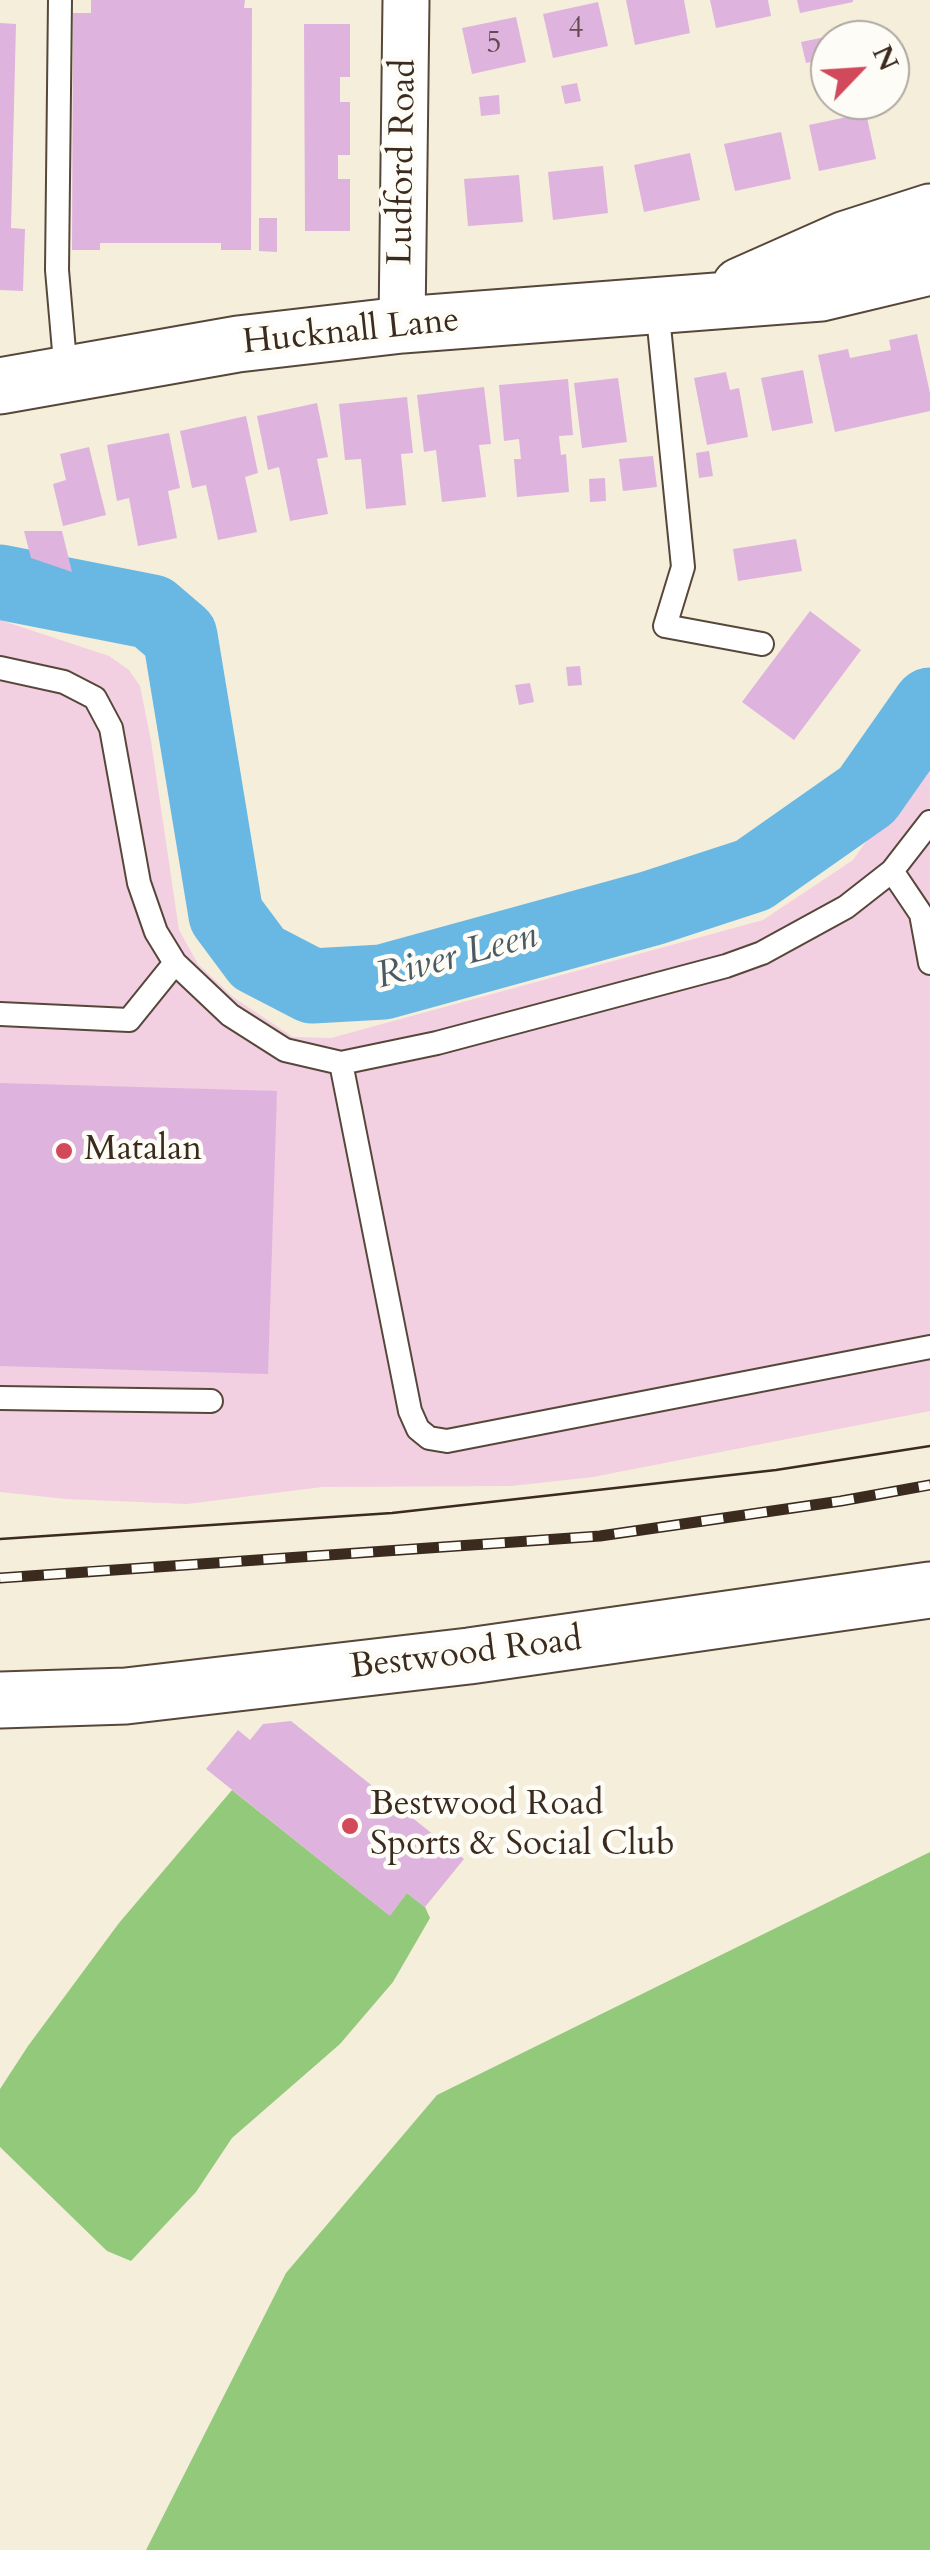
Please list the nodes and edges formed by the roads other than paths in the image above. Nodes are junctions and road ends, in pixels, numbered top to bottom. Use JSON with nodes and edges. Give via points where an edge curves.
{"nodes":[{"id":1,"x":60,"y":0,"type":"edge"},
{"id":2,"x":406,"y":0,"type":"edge"},
{"id":3,"x":930,"y":212,"type":"edge"},
{"id":4,"x":930,"y":267,"type":"edge"},
{"id":5,"x":681,"y":304,"type":"junction"},
{"id":6,"x":402,"y":325,"type":"junction"},
{"id":7,"x":66,"y":374,"type":"junction"},
{"id":8,"x":0,"y":386,"type":"edge"},
{"id":9,"x":762,"y":644,"type":"dead end"},
{"id":10,"x":0,"y":668,"type":"edge"},
{"id":11,"x":930,"y":822,"type":"edge"},
{"id":12,"x":892,"y":871,"type":"junction"},
{"id":13,"x":930,"y":962,"type":"edge"},
{"id":14,"x":174,"y":963,"type":"junction"},
{"id":15,"x":0,"y":1014,"type":"edge"},
{"id":16,"x":341,"y":1063,"type":"junction"},
{"id":17,"x":930,"y":1347,"type":"edge"},
{"id":18,"x":0,"y":1398,"type":"edge"},
{"id":19,"x":210,"y":1401,"type":"dead end"},
{"id":20,"x":930,"y":1590,"type":"edge"},
{"id":21,"x":0,"y":1700,"type":"edge"}],
"edges":[{"from":1,"to":7,"type":"lane","via":[[58,270]]},
{"from":2,"to":6,"type":"street","name":"Ludford Road"},
{"from":3,"to":5,"type":"main road","name":"Hucknall Lane"},
{"from":4,"to":5,"type":"main road","name":"Hucknall Lane","via":[[821,293]]},
{"from":5,"to":6,"type":"main road","name":"Hucknall Lane"},
{"from":5,"to":9,"type":"lane","via":[[682,567],[666,626]]},
{"from":6,"to":7,"type":"main road","name":"Hucknall Lane"},
{"from":7,"to":8,"type":"main road","name":"Hucknall Lane"},
{"from":10,"to":14,"type":"lane","via":[[64,682],[95,698],[111,728],[139,883]]},
{"from":11,"to":12,"type":"lane"},
{"from":12,"to":13,"type":"lane","via":[[921,914]]},
{"from":12,"to":16,"type":"lane","via":[[832,916],[726,966]]},
{"from":14,"to":15,"type":"lane","via":[[129,1020]]},
{"from":14,"to":16,"type":"lane","via":[[230,1015],[285,1050]]},
{"from":16,"to":17,"type":"lane","via":[[410,1411],[429,1438],[448,1441]]},
{"from":18,"to":19,"type":"lane"},
{"from":20,"to":21,"type":"main road","name":"Bestwood Road","via":[[450,1658],[126,1696]]}]}
